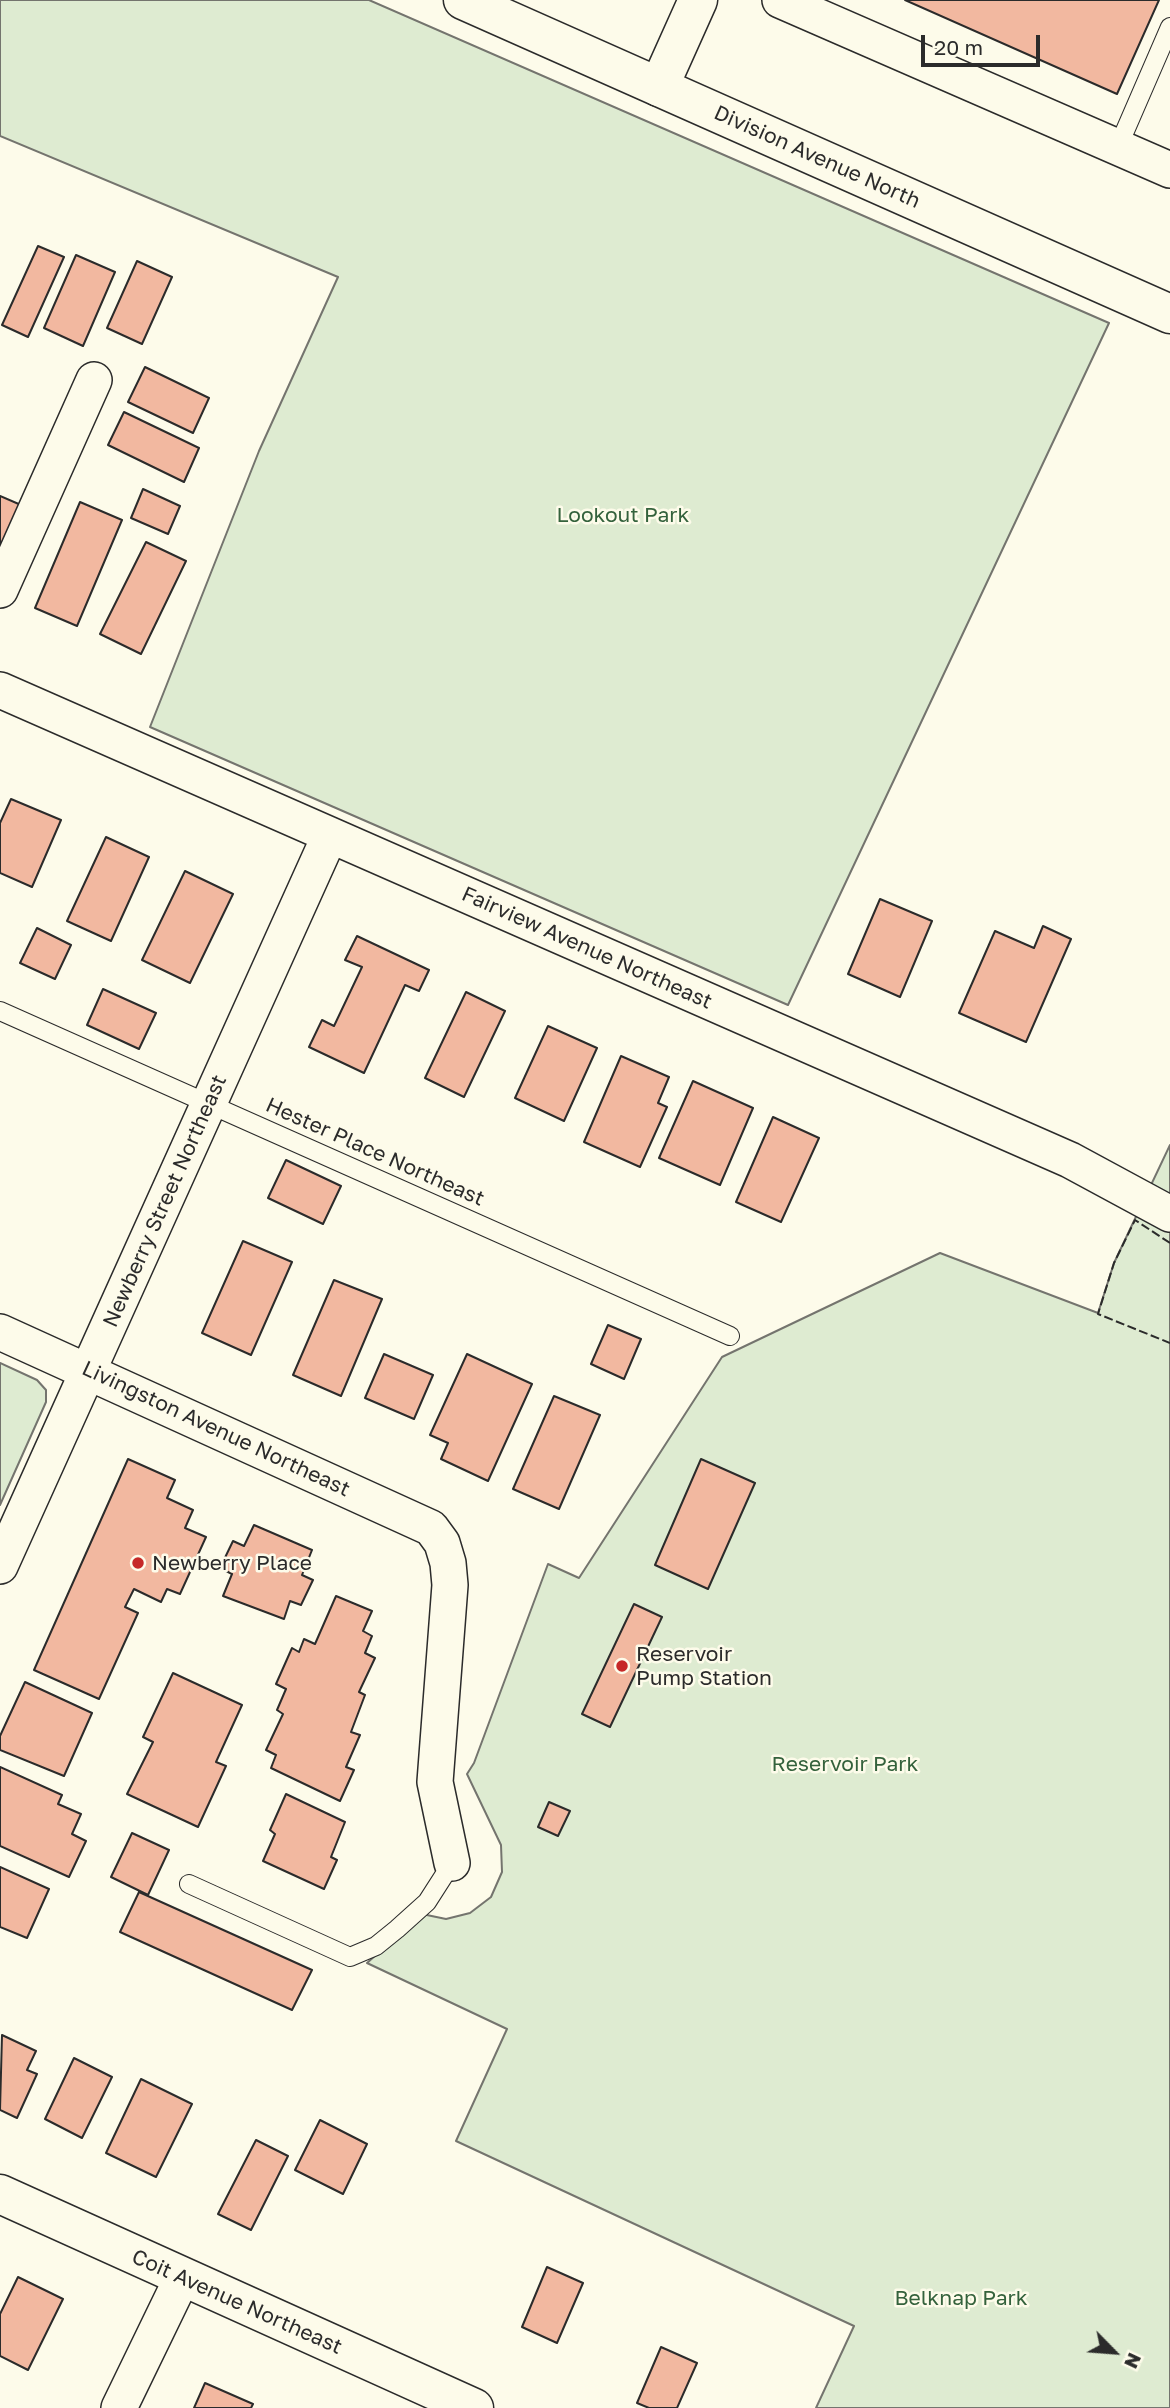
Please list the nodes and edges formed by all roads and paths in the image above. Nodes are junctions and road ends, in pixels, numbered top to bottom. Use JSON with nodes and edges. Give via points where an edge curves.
{"nodes":[{"id":1,"x":463,"y":0,"type":"edge"},
{"id":2,"x":698,"y":0,"type":"edge"},
{"id":3,"x":779,"y":0,"type":"edge"},
{"id":4,"x":1170,"y":27,"type":"edge"},
{"id":5,"x":1163,"y":63,"type":"edge"},
{"id":6,"x":659,"y":87,"type":"junction"},
{"id":7,"x":1118,"y":147,"type":"junction"},
{"id":8,"x":1170,"y":170,"type":"edge"},
{"id":9,"x":1170,"y":314,"type":"edge"},
{"id":10,"x":94,"y":380,"type":"dead end"},
{"id":11,"x":0,"y":590,"type":"edge"},
{"id":12,"x":0,"y":690,"type":"edge"},
{"id":13,"x":330,"y":835,"type":"junction"},
{"id":14,"x":0,"y":1011,"type":"edge"},
{"id":15,"x":209,"y":1103,"type":"junction"},
{"id":16,"x":1170,"y":1214,"type":"edge"},
{"id":17,"x":0,"y":1332,"type":"edge"},
{"id":18,"x":730,"y":1336,"type":"dead end"},
{"id":19,"x":89,"y":1371,"type":"junction"},
{"id":20,"x":0,"y":1566,"type":"edge"},
{"id":21,"x":452,"y":1863,"type":"joint"},
{"id":22,"x":189,"y":1884,"type":"dead end"},
{"id":23,"x":0,"y":2194,"type":"edge"},
{"id":24,"x":182,"y":2278,"type":"junction"},
{"id":25,"x":118,"y":2408,"type":"edge"},
{"id":26,"x":474,"y":2408,"type":"edge"}],
"edges":[{"from":1,"to":6,"type":"main road","name":"Division Avenue North"},
{"from":2,"to":6,"type":"main road"},
{"from":3,"to":7,"type":"street"},
{"from":4,"to":5,"type":"lane"},
{"from":5,"to":7,"type":"lane"},
{"from":6,"to":9,"type":"main road","name":"Division Avenue North"},
{"from":7,"to":8,"type":"street"},
{"from":10,"to":11,"type":"street"},
{"from":12,"to":13,"type":"street","name":"Fairview Avenue Northeast"},
{"from":13,"to":15,"type":"street","name":"Newberry Street Northeast"},
{"from":13,"to":16,"type":"street","name":"Fairview Avenue Northeast","via":[[1070,1160]]},
{"from":14,"to":15,"type":"lane","name":"Hester Place Northeast"},
{"from":15,"to":18,"type":"lane","name":"Hester Place Northeast"},
{"from":15,"to":19,"type":"street","name":"Newberry Street Northeast"},
{"from":17,"to":19,"type":"street","name":"Livingston Avenue Northeast"},
{"from":19,"to":20,"type":"street","name":"Newberry Street Northeast"},
{"from":19,"to":21,"type":"street","name":"Livingston Avenue Northeast","via":[[432,1528],[442,1543],[450,1585],[435,1782]]},
{"from":21,"to":22,"type":"lane","via":[[427,1902],[376,1946],[350,1957]]},
{"from":23,"to":24,"type":"main road","name":"Coit Avenue Northeast"},
{"from":24,"to":25,"type":"street"},
{"from":24,"to":26,"type":"main road","name":"Coit Avenue Northeast"}]}
